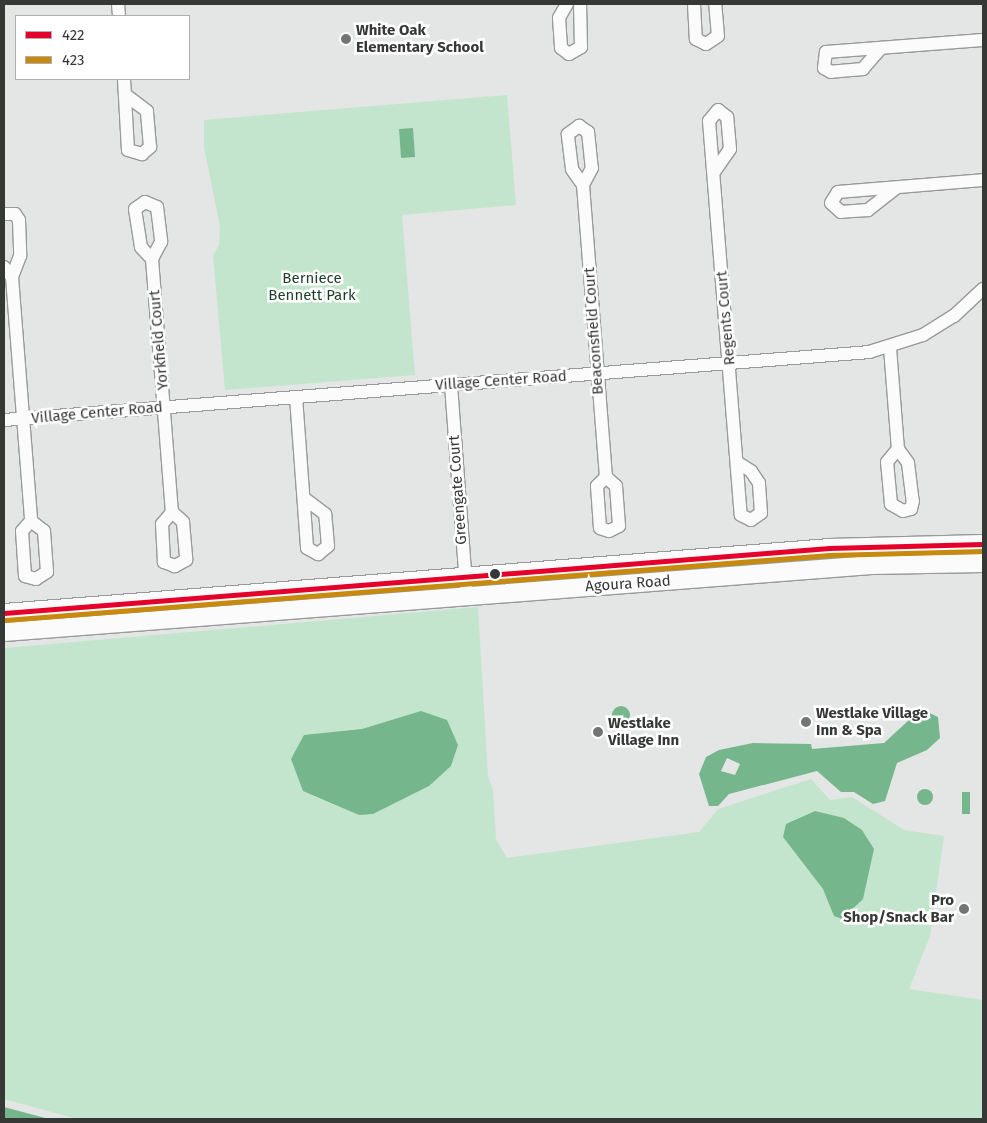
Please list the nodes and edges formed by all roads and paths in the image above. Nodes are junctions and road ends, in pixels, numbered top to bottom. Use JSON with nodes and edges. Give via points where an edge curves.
{"nodes":[{"id":1,"x":567,"y":4,"type":"edge"},
{"id":2,"x":580,"y":4,"type":"edge"},
{"id":3,"x":694,"y":4,"type":"edge"},
{"id":4,"x":715,"y":4,"type":"edge"},
{"id":5,"x":983,"y":40,"type":"edge"},
{"id":6,"x":881,"y":48,"type":"dead end"},
{"id":7,"x":124,"y":80,"type":"edge"},
{"id":8,"x":126,"y":95,"type":"dead end"},
{"id":9,"x":714,"y":172,"type":"dead end"},
{"id":10,"x":983,"y":180,"type":"edge"},
{"id":11,"x":583,"y":185,"type":"dead end"},
{"id":12,"x":896,"y":188,"type":"dead end"},
{"id":13,"x":4,"y":214,"type":"edge"},
{"id":14,"x":152,"y":259,"type":"dead end"},
{"id":15,"x":8,"y":272,"type":"edge"},
{"id":16,"x":982,"y":291,"type":"edge"},
{"id":17,"x":890,"y":348,"type":"junction"},
{"id":18,"x":730,"y":362,"type":"junction"},
{"id":19,"x":597,"y":374,"type":"junction"},
{"id":20,"x":451,"y":385,"type":"junction"},
{"id":21,"x":296,"y":397,"type":"junction"},
{"id":22,"x":165,"y":407,"type":"junction"},
{"id":23,"x":23,"y":419,"type":"junction"},
{"id":24,"x":4,"y":420,"type":"edge"},
{"id":25,"x":898,"y":449,"type":"dead end"},
{"id":26,"x":738,"y":463,"type":"dead end"},
{"id":27,"x":606,"y":477,"type":"dead end"},
{"id":28,"x":304,"y":498,"type":"dead end"},
{"id":29,"x":172,"y":512,"type":"dead end"},
{"id":30,"x":31,"y":521,"type":"dead end"},
{"id":31,"x":983,"y":544,"type":"edge"},
{"id":32,"x":983,"y":563,"type":"edge"},
{"id":33,"x":465,"y":576,"type":"junction"},
{"id":34,"x":467,"y":596,"type":"junction"},
{"id":35,"x":4,"y":613,"type":"edge"},
{"id":36,"x":4,"y":632,"type":"edge"}],
"edges":[{"from":1,"to":2,"type":"street","via":[[559,18],[561,48],[574,54],[582,46]]},
{"from":3,"to":4,"type":"street","via":[[696,39],[706,44],[718,36]]},
{"from":5,"to":6,"type":"street"},
{"from":7,"to":8,"type":"street"},
{"from":9,"to":18,"type":"street","name":"Regents Court"},
{"from":10,"to":12,"type":"street"},
{"from":11,"to":19,"type":"street","name":"Beaconsfield Court"},
{"from":13,"to":15,"type":"street","via":[[15,214],[19,220],[20,256]]},
{"from":14,"to":22,"type":"street","name":"Yorkfield Court"},
{"from":15,"to":23,"type":"street"},
{"from":16,"to":17,"type":"street","name":"Village Center Road","via":[[954,316]]},
{"from":17,"to":18,"type":"street","name":"Village Center Road"},
{"from":17,"to":25,"type":"street"},
{"from":18,"to":19,"type":"street","name":"Village Center Road"},
{"from":18,"to":26,"type":"street","name":"Regents Court"},
{"from":19,"to":20,"type":"street","name":"Village Center Road"},
{"from":19,"to":27,"type":"street","name":"Beaconsfield Court"},
{"from":20,"to":21,"type":"street","name":"Village Center Road"},
{"from":20,"to":33,"type":"street","name":"Greengate Court"},
{"from":21,"to":22,"type":"street","name":"Village Center Road"},
{"from":21,"to":28,"type":"street"},
{"from":22,"to":23,"type":"street","name":"Village Center Road"},
{"from":22,"to":29,"type":"street","name":"Yorkfield Court"},
{"from":23,"to":24,"type":"street","name":"Village Center Road"},
{"from":23,"to":30,"type":"street"},
{"from":31,"to":33,"type":"main road","name":"Agoura Road","via":[[876,545]]},
{"from":32,"to":34,"type":"main road","name":"Agoura Road","via":[[871,565]]},
{"from":33,"to":34,"type":"street","name":"Greengate Court"},
{"from":33,"to":35,"type":"main road","name":"Agoura Road"},
{"from":34,"to":36,"type":"main road","name":"Agoura Road"}]}
